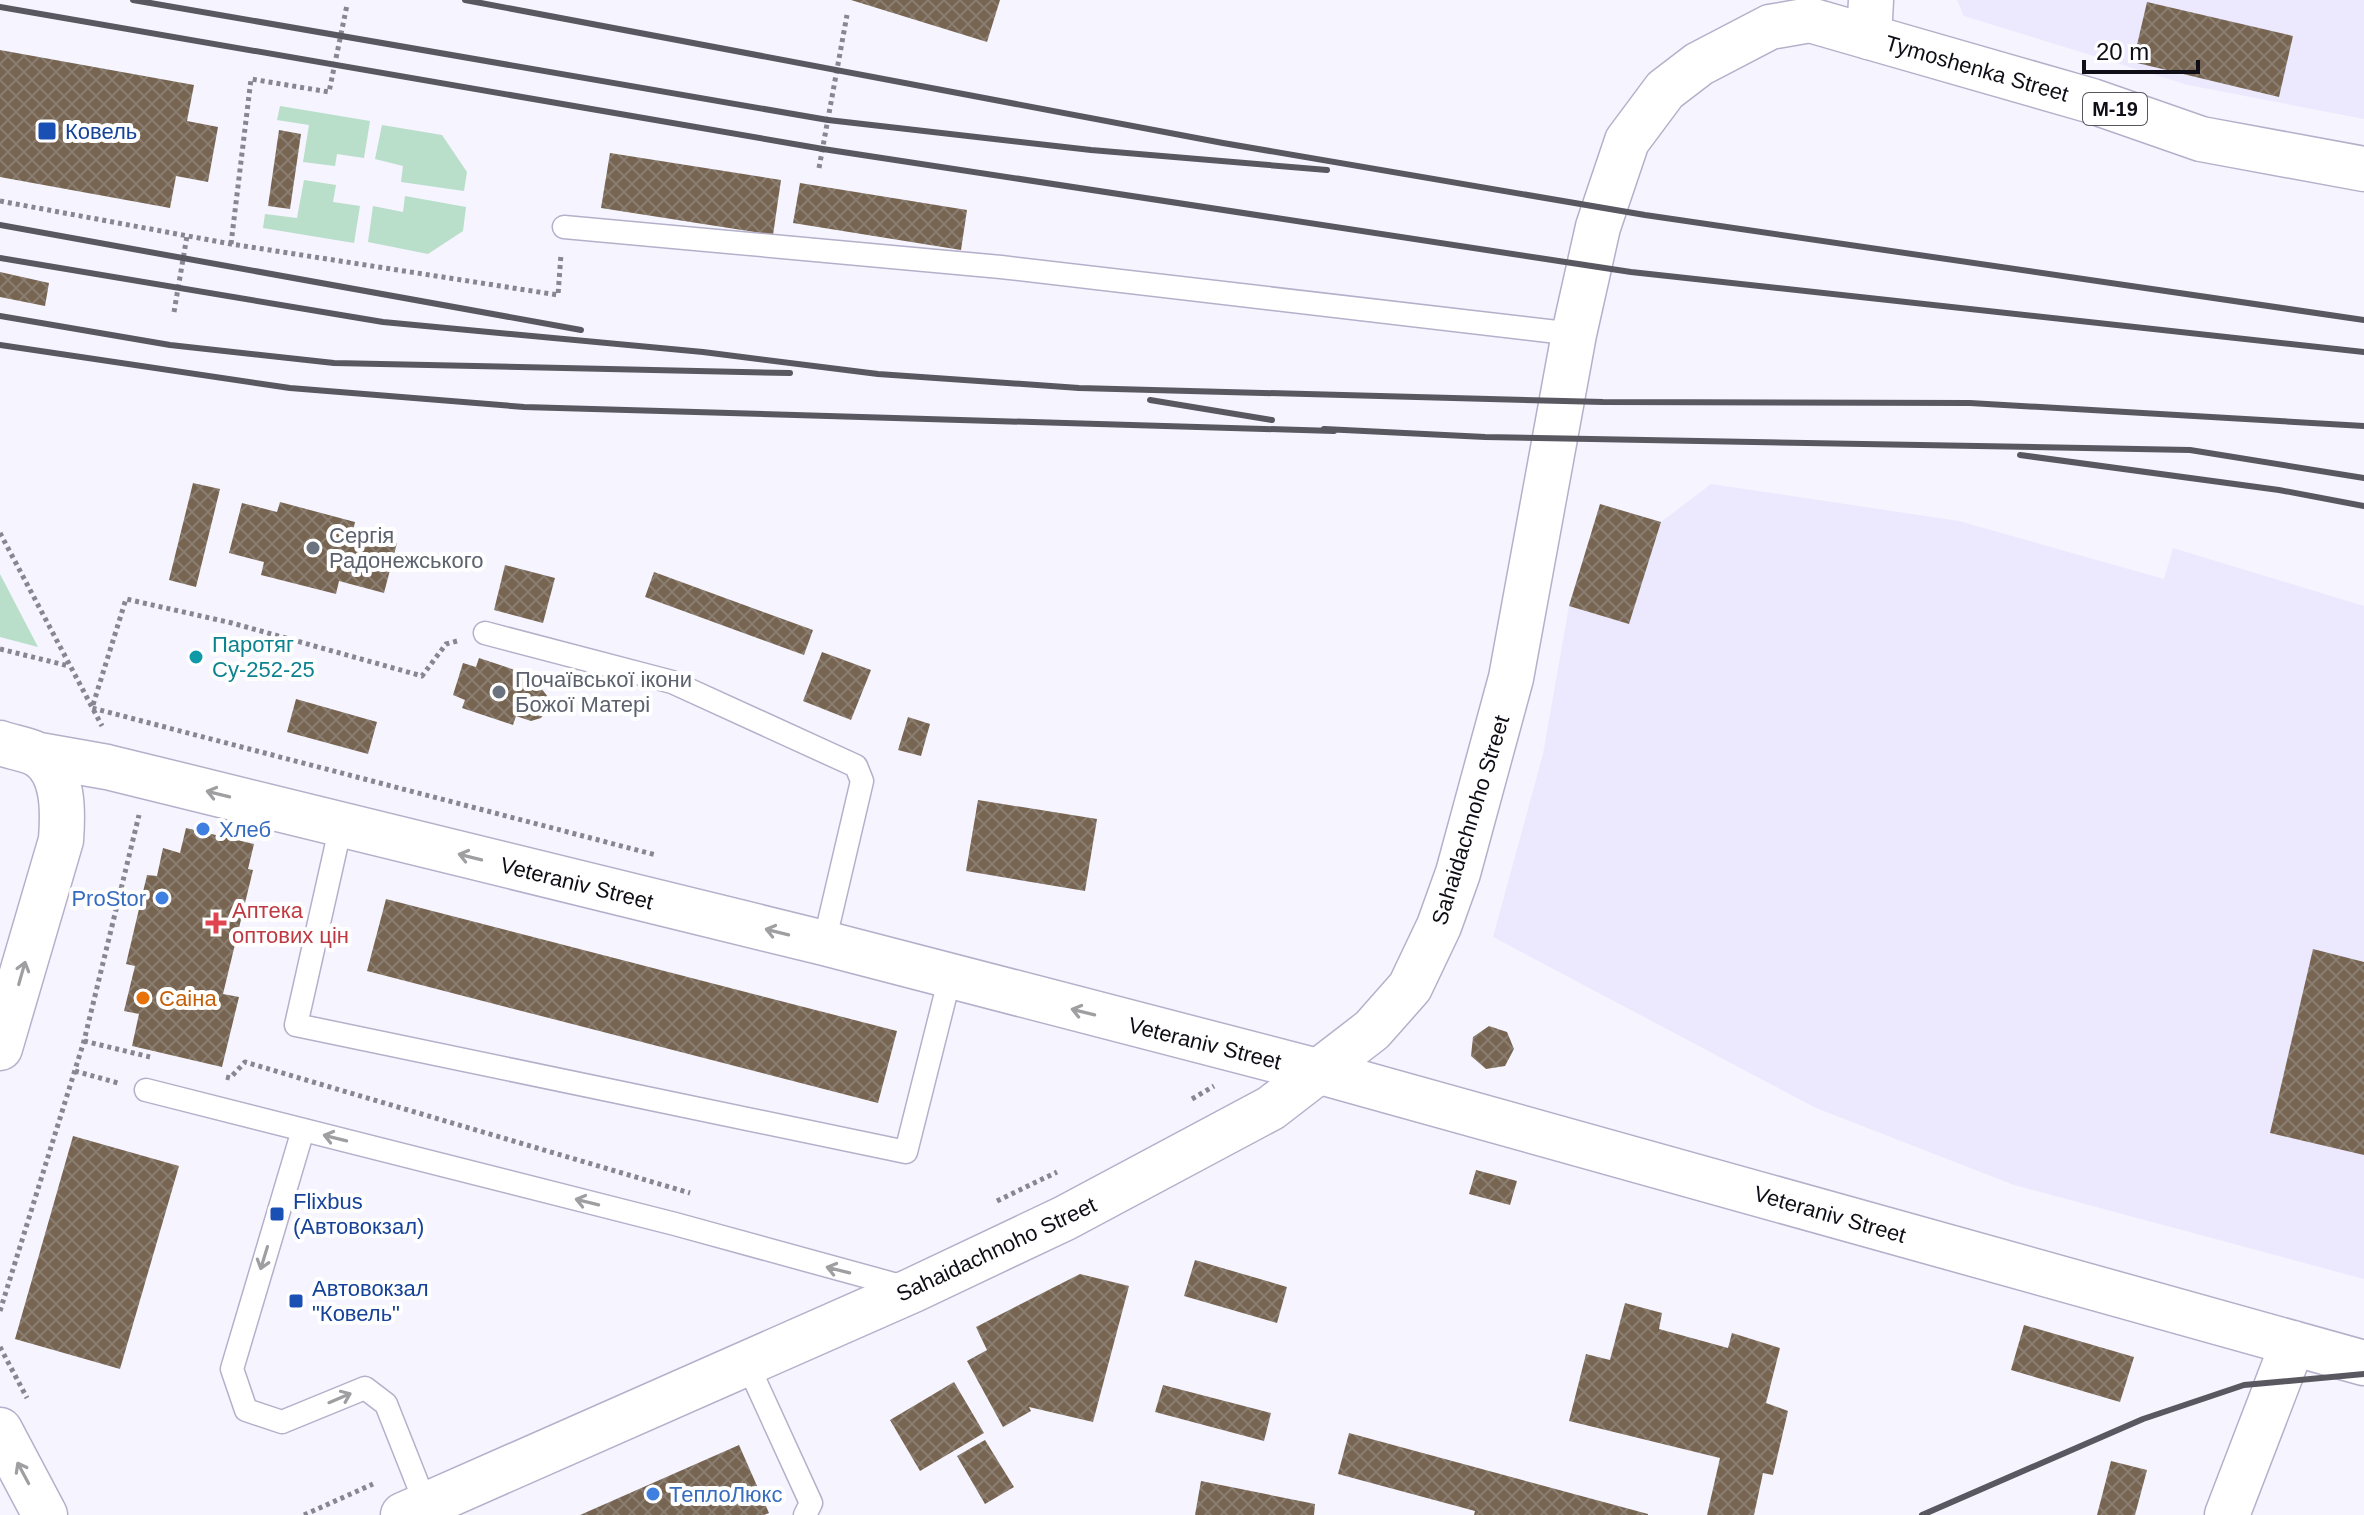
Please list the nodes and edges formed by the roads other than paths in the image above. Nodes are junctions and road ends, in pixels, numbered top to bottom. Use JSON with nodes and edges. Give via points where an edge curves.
{"nodes":[{"id":1,"x":1870,"y":18,"type":"edge"},
{"id":2,"x":2364,"y":169,"type":"edge"},
{"id":3,"x":564,"y":227,"type":"road end"},
{"id":4,"x":1574,"y":334,"type":"junction"},
{"id":5,"x":485,"y":633,"type":"road end"},
{"id":6,"x":19,"y":749,"type":"edge"},
{"id":7,"x":341,"y":825,"type":"junction"},
{"id":8,"x":824,"y":943,"type":"junction"},
{"id":9,"x":950,"y":977,"type":"junction"},
{"id":10,"x":0,"y":1048,"type":"edge"},
{"id":11,"x":1321,"y":1072,"type":"junction"},
{"id":12,"x":146,"y":1090,"type":"road end"},
{"id":13,"x":303,"y":1130,"type":"junction"},
{"id":14,"x":913,"y":1290,"type":"junction"},
{"id":15,"x":2293,"y":1343,"type":"junction"},
{"id":16,"x":746,"y":1361,"type":"junction"},
{"id":17,"x":2364,"y":1363,"type":"edge"},
{"id":18,"x":0,"y":1430,"type":"edge"},
{"id":19,"x":415,"y":1510,"type":"edge"},
{"id":20,"x":45,"y":1515,"type":"edge"},
{"id":21,"x":805,"y":1515,"type":"edge"},
{"id":22,"x":2227,"y":1515,"type":"edge"}],
"edges":[{"from":1,"to":2,"type":"main road","name":"Tymoshenka Street","number":"М-19","via":[[2201,139]]},
{"from":1,"to":4,"type":"main road","name":"Sahaidachnoho Street","via":[[1770,27],[1699,64],[1665,90],[1627,141],[1598,227]]},
{"from":3,"to":4,"type":"lane","via":[[1001,267]]},
{"from":4,"to":11,"type":"main road","name":"Sahaidachnoho Street","via":[[1511,678],[1458,873],[1410,987],[1372,1030]]},
{"from":5,"to":8,"type":"lane","via":[[672,682],[856,766],[862,781]]},
{"from":7,"to":6,"type":"main road","name":"Veteraniv Street","one_way":true},
{"from":10,"to":6,"type":"main road","one_way":true,"via":[[61,840],[64,809],[58,782]]},
{"from":8,"to":7,"type":"main road","name":"Veteraniv Street","one_way":true},
{"from":7,"to":9,"type":"lane","via":[[296,1025],[906,1152]]},
{"from":8,"to":9,"type":"main road","name":"Veteraniv Street"},
{"from":11,"to":9,"type":"main road","name":"Veteraniv Street","one_way":true},
{"from":11,"to":14,"type":"main road","name":"Sahaidachnoho Street","via":[[1271,1108],[1180,1159]]},
{"from":11,"to":15,"type":"main road","name":"Veteraniv Street"},
{"from":12,"to":13,"type":"lane"},
{"from":14,"to":13,"type":"lane","one_way":true},
{"from":13,"to":19,"type":"lane","one_way":true,"via":[[232,1369],[246,1410],[282,1422],[365,1388],[386,1404]]},
{"from":14,"to":16,"type":"main road","name":"Sahaidachnoho Street"},
{"from":15,"to":17,"type":"main road","name":"Veteraniv Street"},
{"from":15,"to":22,"type":"main road"},
{"from":16,"to":19,"type":"main road","name":"Sahaidachnoho Street"},
{"from":16,"to":21,"type":"lane","via":[[811,1503]]},
{"from":20,"to":18,"type":"main road","one_way":true}]}
